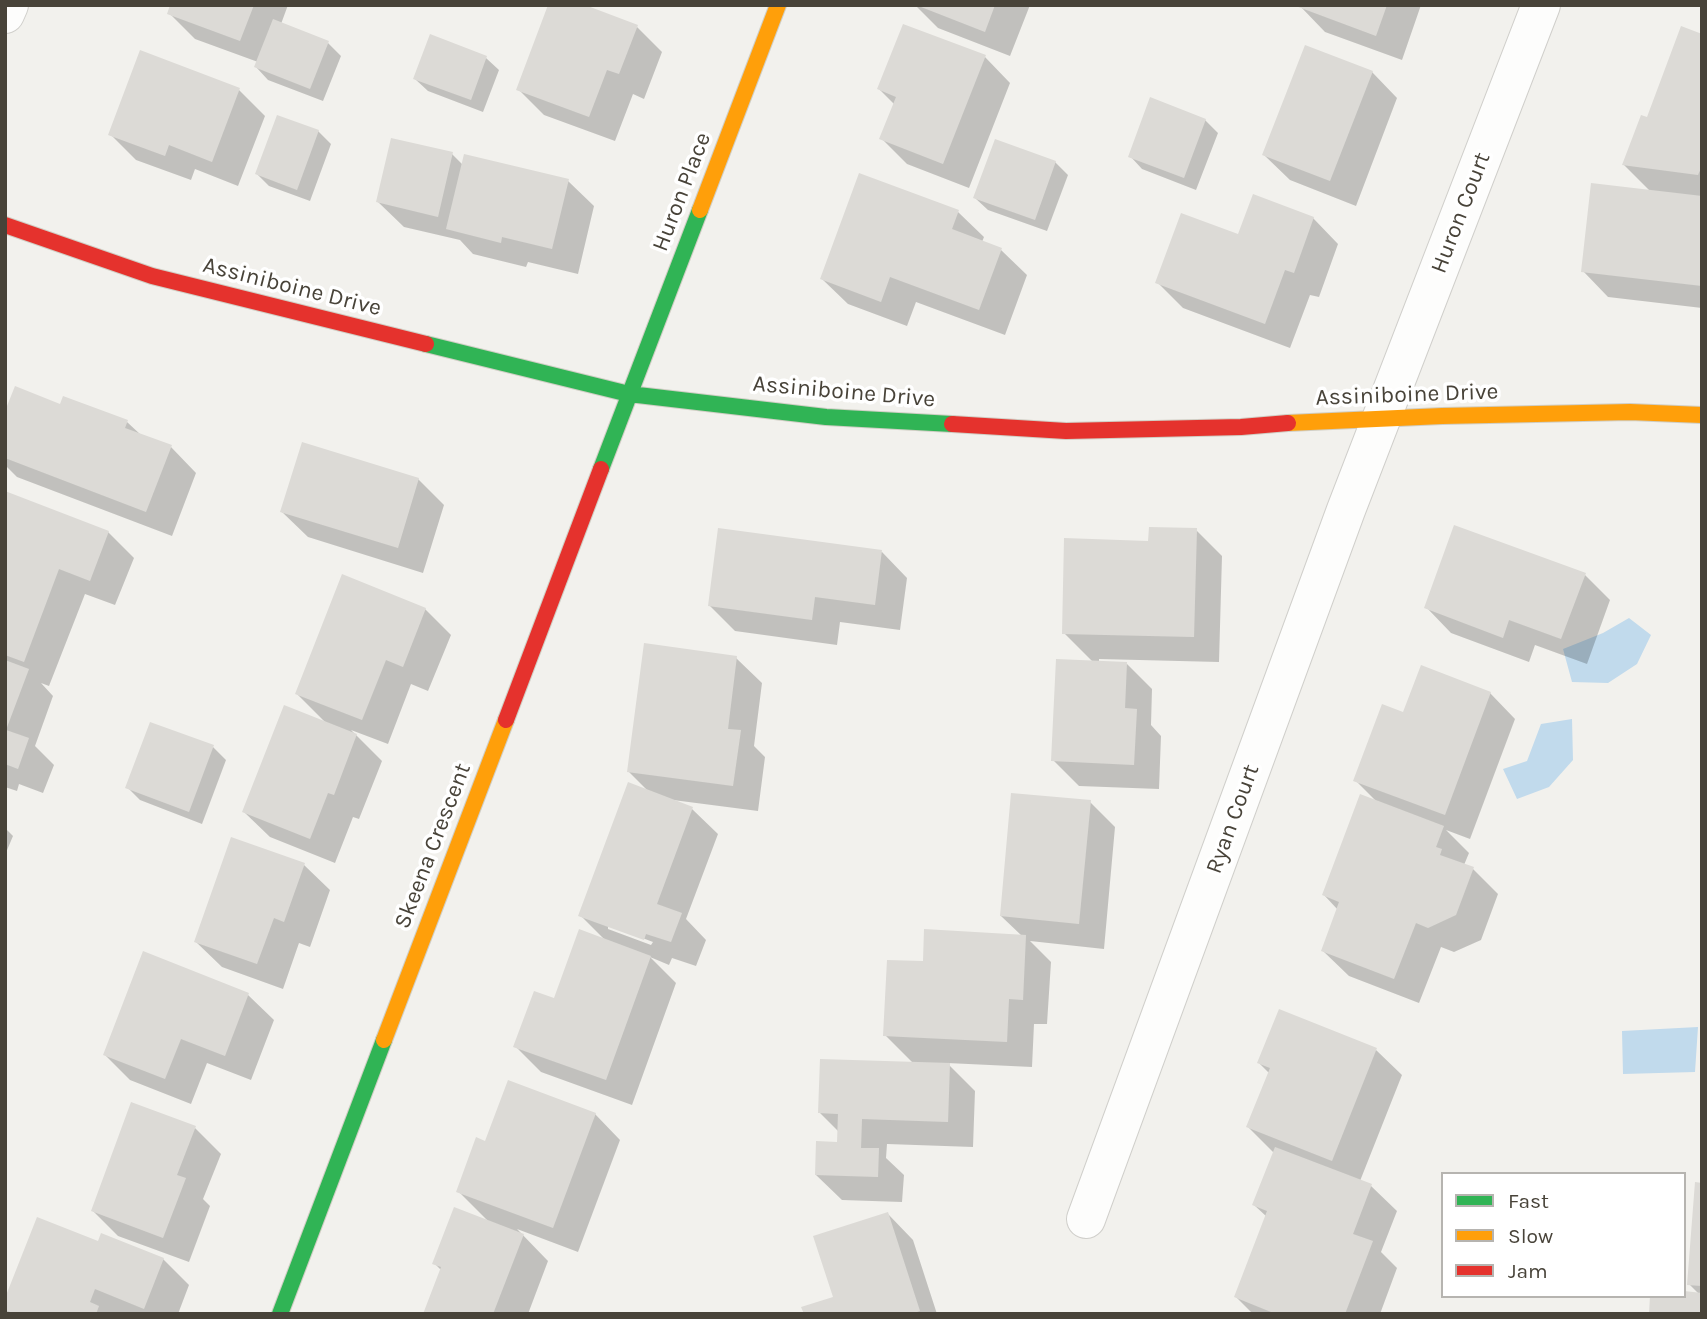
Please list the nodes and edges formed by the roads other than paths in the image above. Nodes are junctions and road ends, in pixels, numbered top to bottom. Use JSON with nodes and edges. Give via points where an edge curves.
{"nodes":[{"id":1,"x":9,"y":5,"type":"edge"},
{"id":2,"x":778,"y":5,"type":"edge"},
{"id":3,"x":1541,"y":5,"type":"edge"},
{"id":4,"x":5,"y":14,"type":"edge"},
{"id":5,"x":5,"y":225,"type":"edge"},
{"id":6,"x":629,"y":394,"type":"junction"},
{"id":7,"x":1702,"y":415,"type":"edge"},
{"id":8,"x":1381,"y":420,"type":"junction"},
{"id":9,"x":1086,"y":1219,"type":"dead end"},
{"id":10,"x":280,"y":1314,"type":"edge"}],
"edges":[{"from":1,"to":4,"type":"street"},
{"from":2,"to":6,"type":"street","name":"Huron Place"},
{"from":3,"to":8,"type":"street","name":"Huron Court"},
{"from":5,"to":6,"type":"street","name":"Assiniboine Drive","via":[[152,276]]},
{"from":6,"to":8,"type":"street","name":"Assiniboine Drive","via":[[826,417],[1066,430]]},
{"from":6,"to":10,"type":"street","name":"Skeena Crescent"},
{"from":7,"to":8,"type":"street","name":"Assiniboine Drive","via":[[1630,412]]},
{"from":8,"to":9,"type":"street","name":"Ryan Court"}]}
